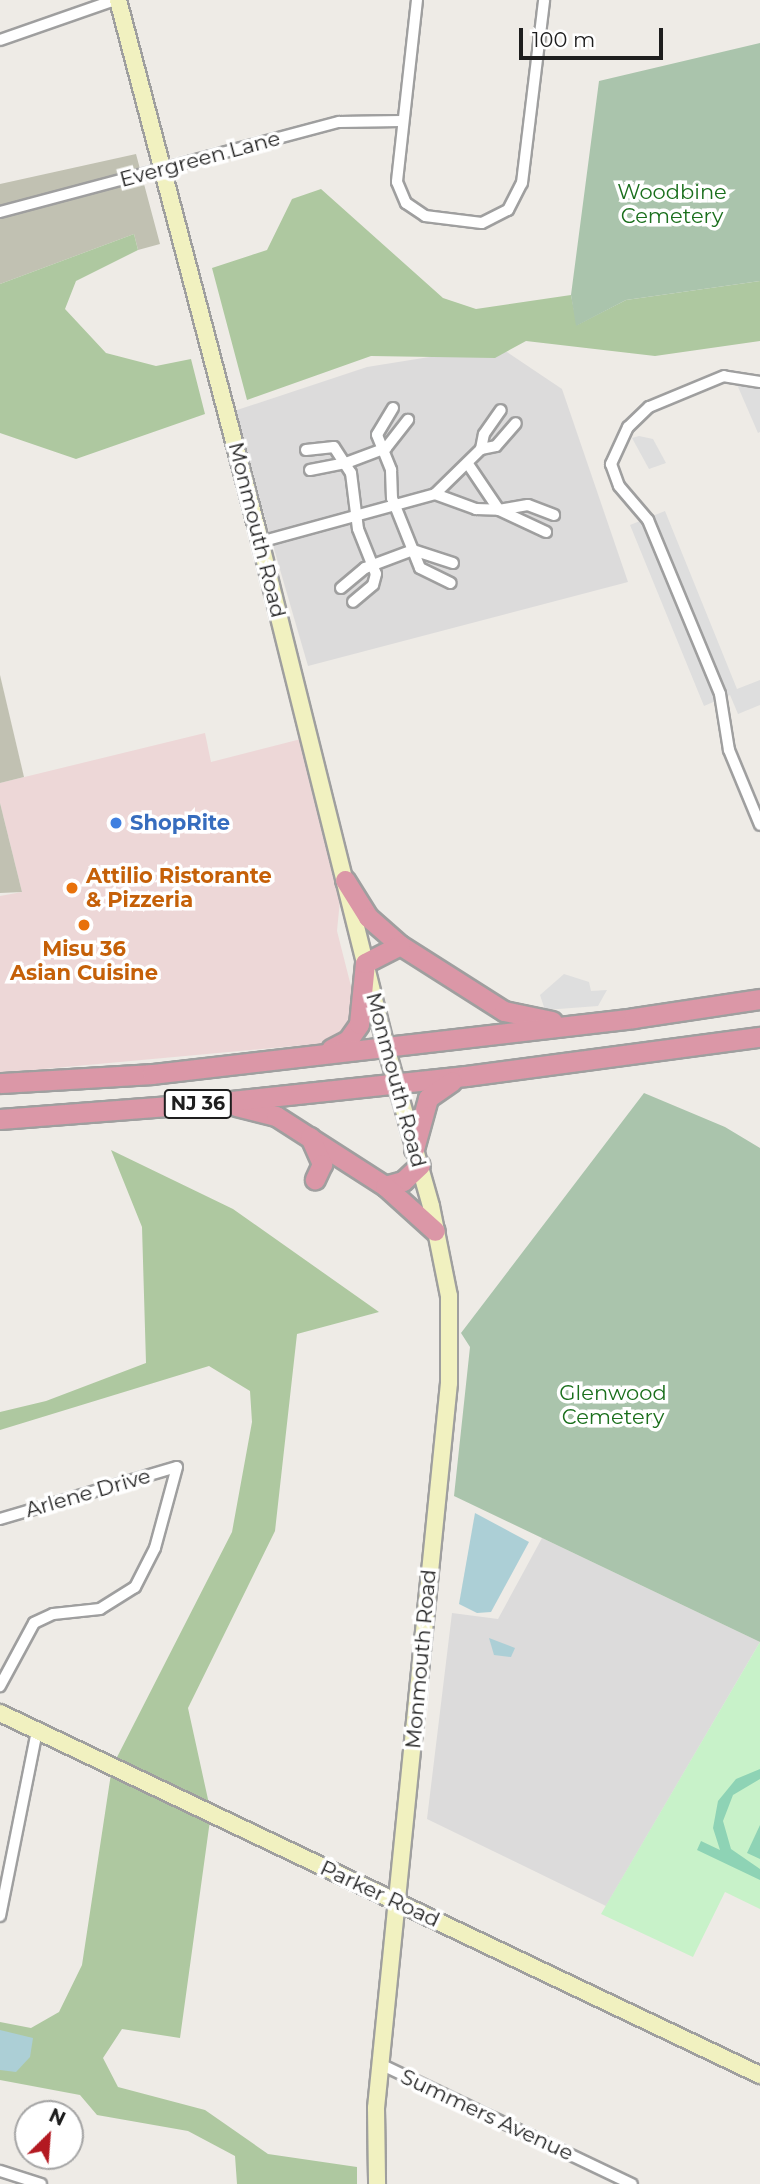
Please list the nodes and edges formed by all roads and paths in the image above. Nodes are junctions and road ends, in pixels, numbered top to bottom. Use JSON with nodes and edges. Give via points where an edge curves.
{"nodes":[{"id":1,"x":117,"y":0,"type":"edge"},
{"id":2,"x":416,"y":0,"type":"edge"},
{"id":3,"x":544,"y":0,"type":"edge"},
{"id":4,"x":0,"y":40,"type":"edge"},
{"id":5,"x":401,"y":121,"type":"junction"},
{"id":6,"x":163,"y":169,"type":"junction"},
{"id":7,"x":0,"y":212,"type":"edge"},
{"id":8,"x":760,"y":382,"type":"edge"},
{"id":9,"x":393,"y":408,"type":"dead end"},
{"id":10,"x":501,"y":410,"type":"dead end"},
{"id":11,"x":408,"y":420,"type":"dead end"},
{"id":12,"x":516,"y":423,"type":"dead end"},
{"id":13,"x":386,"y":448,"type":"junction"},
{"id":14,"x":481,"y":449,"type":"junction"},
{"id":15,"x":306,"y":450,"type":"dead end"},
{"id":16,"x":346,"y":463,"type":"junction"},
{"id":17,"x":468,"y":464,"type":"junction"},
{"id":18,"x":310,"y":470,"type":"dead end"},
{"id":19,"x":435,"y":494,"type":"junction"},
{"id":20,"x":396,"y":507,"type":"junction"},
{"id":21,"x":499,"y":510,"type":"junction"},
{"id":22,"x":554,"y":515,"type":"dead end"},
{"id":23,"x":357,"y":517,"type":"junction"},
{"id":24,"x":546,"y":532,"type":"dead end"},
{"id":25,"x":261,"y":541,"type":"junction"},
{"id":26,"x":412,"y":550,"type":"junction"},
{"id":27,"x":453,"y":563,"type":"dead end"},
{"id":28,"x":373,"y":565,"type":"junction"},
{"id":29,"x":451,"y":583,"type":"dead end"},
{"id":30,"x":341,"y":587,"type":"dead end"},
{"id":31,"x":353,"y":602,"type":"dead end"},
{"id":32,"x":760,"y":824,"type":"edge"},
{"id":33,"x":345,"y":880,"type":"junction"},
{"id":34,"x":400,"y":945,"type":"junction"},
{"id":35,"x":365,"y":963,"type":"junction"},
{"id":36,"x":760,"y":999,"type":"edge"},
{"id":37,"x":573,"y":1025,"type":"junction"},
{"id":38,"x":760,"y":1037,"type":"edge"},
{"id":39,"x":386,"y":1047,"type":"junction"},
{"id":40,"x":323,"y":1053,"type":"junction"},
{"id":41,"x":466,"y":1076,"type":"junction"},
{"id":42,"x":0,"y":1083,"type":"edge"},
{"id":43,"x":395,"y":1084,"type":"junction"},
{"id":44,"x":222,"y":1102,"type":"junction"},
{"id":45,"x":0,"y":1119,"type":"edge"},
{"id":46,"x":309,"y":1136,"type":"junction"},
{"id":47,"x":417,"y":1157,"type":"junction"},
{"id":48,"x":315,"y":1179,"type":"dead end"},
{"id":49,"x":385,"y":1186,"type":"junction"},
{"id":50,"x":435,"y":1231,"type":"junction"},
{"id":51,"x":0,"y":1519,"type":"edge"},
{"id":52,"x":0,"y":1686,"type":"edge"},
{"id":53,"x":0,"y":1713,"type":"edge"},
{"id":54,"x":37,"y":1731,"type":"junction"},
{"id":55,"x":4,"y":1878,"type":"edge"},
{"id":56,"x":397,"y":1902,"type":"junction"},
{"id":57,"x":0,"y":1916,"type":"edge"},
{"id":58,"x":380,"y":2064,"type":"junction"},
{"id":59,"x":760,"y":2075,"type":"edge"},
{"id":60,"x":0,"y":2171,"type":"edge"},
{"id":61,"x":41,"y":2184,"type":"edge"},
{"id":62,"x":377,"y":2184,"type":"edge"},
{"id":63,"x":632,"y":2184,"type":"edge"}],
"edges":[{"from":1,"to":4,"type":"street"},
{"from":1,"to":6,"type":"main road","name":"Monmouth Road"},
{"from":2,"to":5,"type":"street"},
{"from":3,"to":5,"type":"street","via":[[522,183],[508,210],[482,222],[438,220],[415,211],[404,199],[396,176]]},
{"from":5,"to":6,"type":"street","name":"Evergreen Lane","via":[[339,122]]},
{"from":6,"to":7,"type":"street","name":"Evergreen Lane"},
{"from":6,"to":25,"type":"main road","name":"Monmouth Road"},
{"from":8,"to":32,"type":"street","via":[[724,376],[649,407],[628,428],[611,464],[619,486],[648,520],[710,669],[720,694],[729,750]]},
{"from":9,"to":13,"type":"street","via":[[378,432]]},
{"from":10,"to":14,"type":"street","via":[[484,434]]},
{"from":11,"to":13,"type":"street"},
{"from":12,"to":14,"type":"street","via":[[496,446]]},
{"from":13,"to":16,"type":"street"},
{"from":13,"to":20,"type":"street"},
{"from":14,"to":17,"type":"street"},
{"from":15,"to":16,"type":"street","via":[[334,447]]},
{"from":16,"to":18,"type":"street"},
{"from":16,"to":23,"type":"street"},
{"from":17,"to":19,"type":"street"},
{"from":17,"to":21,"type":"street"},
{"from":19,"to":20,"type":"street"},
{"from":19,"to":21,"type":"street","via":[[476,509]]},
{"from":20,"to":23,"type":"street"},
{"from":20,"to":26,"type":"street"},
{"from":21,"to":22,"type":"street","via":[[528,505]]},
{"from":21,"to":24,"type":"street"},
{"from":23,"to":25,"type":"street"},
{"from":23,"to":28,"type":"street"},
{"from":25,"to":33,"type":"main road","name":"Monmouth Road"},
{"from":26,"to":27,"type":"street"},
{"from":26,"to":28,"type":"street"},
{"from":26,"to":29,"type":"street","via":[[420,568]]},
{"from":28,"to":30,"type":"street"},
{"from":28,"to":31,"type":"street","via":[[376,580]]},
{"from":33,"to":34,"type":"highway","via":[[368,917]]},
{"from":33,"to":35,"type":"main road","name":"Monmouth Road"},
{"from":34,"to":35,"type":"highway"},
{"from":34,"to":37,"type":"highway","via":[[504,1011]]},
{"from":35,"to":39,"type":"main road","name":"Monmouth Road"},
{"from":35,"to":40,"type":"highway","via":[[359,1024],[348,1040]]},
{"from":36,"to":37,"type":"highway","number":"NJ 36"},
{"from":37,"to":39,"type":"highway","number":"NJ 36"},
{"from":38,"to":41,"type":"highway","number":"NJ 36"},
{"from":39,"to":40,"type":"highway","number":"NJ 36"},
{"from":39,"to":43,"type":"main road","name":"Monmouth Road"},
{"from":40,"to":42,"type":"highway","number":"NJ 36","via":[[136,1075]]},
{"from":41,"to":43,"type":"highway","number":"NJ 36"},
{"from":41,"to":47,"type":"highway","via":[[446,1083],[428,1098]]},
{"from":43,"to":44,"type":"highway","number":"NJ 36"},
{"from":43,"to":47,"type":"main road","name":"Monmouth Road"},
{"from":44,"to":45,"type":"highway","number":"NJ 36"},
{"from":44,"to":46,"type":"highway","via":[[276,1116]]},
{"from":46,"to":48,"type":"highway","via":[[322,1164]]},
{"from":46,"to":49,"type":"highway"},
{"from":47,"to":49,"type":"highway","via":[[403,1181]]},
{"from":47,"to":50,"type":"main road","name":"Monmouth Road"},
{"from":49,"to":50,"type":"highway"},
{"from":50,"to":56,"type":"main road","name":"Monmouth Road","via":[[449,1296],[449,1383]]},
{"from":51,"to":52,"type":"street","name":"Arlene Drive","via":[[177,1467],[155,1548],[135,1587],[100,1609],[53,1614],[34,1623]]},
{"from":53,"to":54,"type":"main road","name":"Parker Road"},
{"from":54,"to":55,"type":"street"},
{"from":54,"to":56,"type":"main road","name":"Parker Road"},
{"from":55,"to":57,"type":"street"},
{"from":56,"to":58,"type":"main road","name":"Monmouth Road"},
{"from":56,"to":59,"type":"main road","name":"Parker Road"},
{"from":58,"to":62,"type":"main road","name":"Monmouth Road"},
{"from":58,"to":63,"type":"street","name":"Summers Avenue"},
{"from":60,"to":61,"type":"street"}]}
